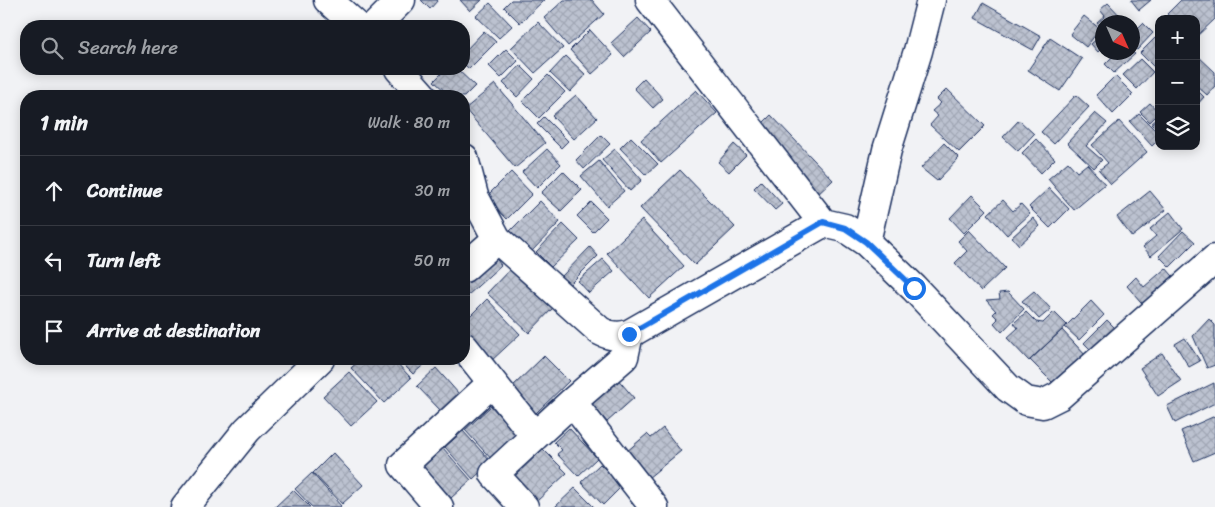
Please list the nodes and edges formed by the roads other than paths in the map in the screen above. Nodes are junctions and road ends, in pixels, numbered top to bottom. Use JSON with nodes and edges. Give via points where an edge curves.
{"nodes":[{"id":1,"x":328,"y":0,"type":"edge"},
{"id":2,"x":401,"y":0,"type":"edge"},
{"id":3,"x":650,"y":0,"type":"edge"},
{"id":4,"x":931,"y":0,"type":"edge"},
{"id":5,"x":350,"y":20,"type":"edge"},
{"id":6,"x":381,"y":20,"type":"edge"},
{"id":7,"x":404,"y":75,"type":"edge"},
{"id":8,"x":418,"y":90,"type":"edge"},
{"id":9,"x":470,"y":181,"type":"edge"},
{"id":10,"x":823,"y":222,"type":"junction"},
{"id":11,"x":497,"y":239,"type":"junction"},
{"id":12,"x":866,"y":242,"type":"junction"},
{"id":13,"x":1215,"y":259,"type":"edge"},
{"id":14,"x":470,"y":263,"type":"edge"},
{"id":15,"x":629,"y":334,"type":"junction"},
{"id":16,"x":470,"y":355,"type":"edge"},
{"id":17,"x":314,"y":365,"type":"edge"},
{"id":18,"x":492,"y":383,"type":"junction"},
{"id":19,"x":572,"y":402,"type":"junction"},
{"id":20,"x":535,"y":436,"type":"junction"},
{"id":21,"x":185,"y":507,"type":"edge"},
{"id":22,"x":439,"y":507,"type":"edge"},
{"id":23,"x":524,"y":507,"type":"edge"},
{"id":24,"x":654,"y":507,"type":"edge"}],
"edges":[{"from":1,"to":5,"type":"street"},
{"from":2,"to":6,"type":"street"},
{"from":3,"to":10,"type":"street"},
{"from":4,"to":12,"type":"street","via":[[887,150]]},
{"from":7,"to":8,"type":"street"},
{"from":9,"to":11,"type":"street","via":[[474,196]]},
{"from":10,"to":12,"type":"street","via":[[845,228]]},
{"from":10,"to":15,"type":"street"},
{"from":11,"to":14,"type":"street"},
{"from":11,"to":15,"type":"street","via":[[600,331],[607,335]]},
{"from":12,"to":13,"type":"street","via":[[1008,388],[1026,400],[1043,404],[1059,396]]},
{"from":15,"to":19,"type":"street","via":[[624,357]]},
{"from":16,"to":18,"type":"street"},
{"from":17,"to":21,"type":"street","via":[[247,430]]},
{"from":18,"to":20,"type":"street"},
{"from":18,"to":22,"type":"street","via":[[403,465]]},
{"from":19,"to":20,"type":"street"},
{"from":19,"to":24,"type":"street"},
{"from":20,"to":23,"type":"street","via":[[494,474]]}]}
